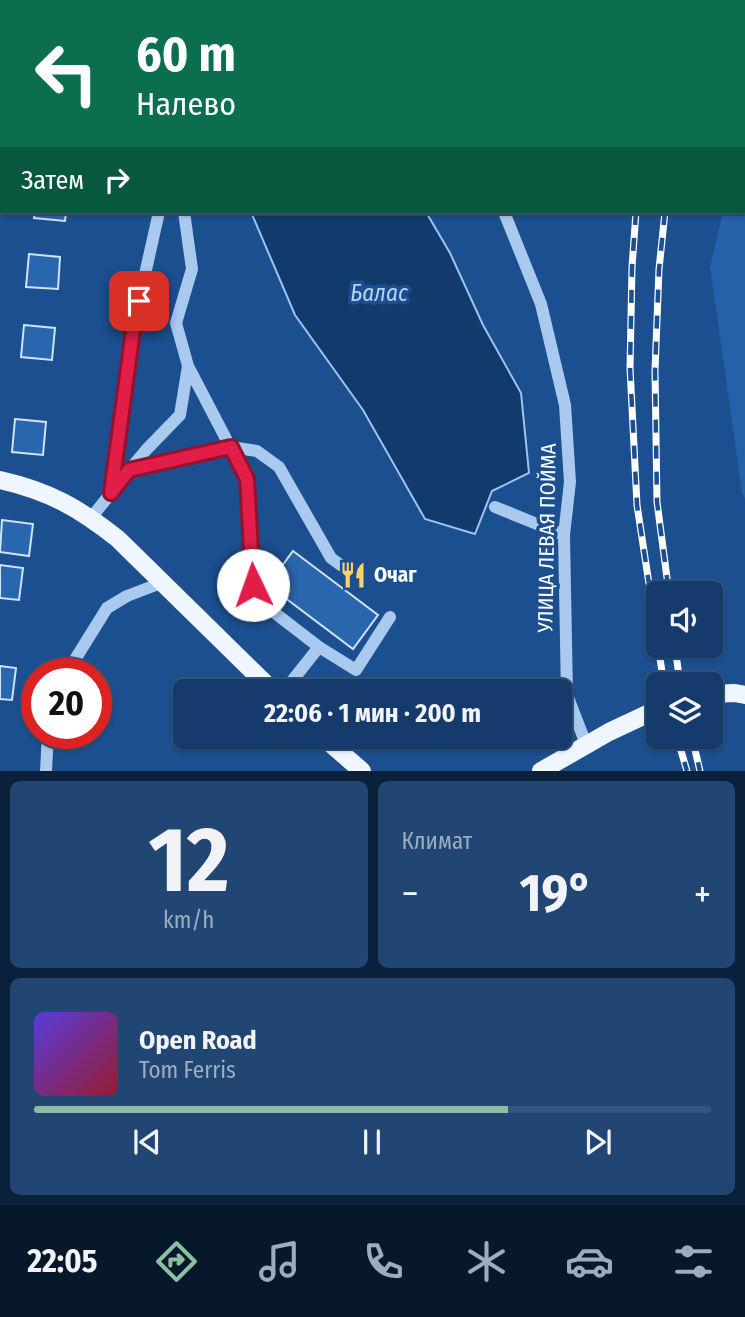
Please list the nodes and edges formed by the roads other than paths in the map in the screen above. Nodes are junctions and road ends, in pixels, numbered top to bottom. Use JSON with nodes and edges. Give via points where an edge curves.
{"nodes":[{"id":1,"x":159,"y":214,"type":"edge"},
{"id":2,"x":184,"y":214,"type":"edge"},
{"id":3,"x":505,"y":214,"type":"edge"},
{"id":4,"x":188,"y":366,"type":"junction"},
{"id":5,"x":231,"y":447,"type":"junction"},
{"id":6,"x":129,"y":470,"type":"junction"},
{"id":7,"x":0,"y":480,"type":"edge"},
{"id":8,"x":111,"y":493,"type":"junction"},
{"id":9,"x":495,"y":507,"type":"dead end"},
{"id":10,"x":91,"y":518,"type":"junction"},
{"id":11,"x":564,"y":535,"type":"junction"},
{"id":12,"x":342,"y":566,"type":"dead end"},
{"id":13,"x":161,"y":583,"type":"junction"},
{"id":14,"x":390,"y":617,"type":"dead end"},
{"id":15,"x":319,"y":648,"type":"junction"},
{"id":16,"x":76,"y":658,"type":"edge"},
{"id":17,"x":261,"y":679,"type":"edge"},
{"id":18,"x":294,"y":679,"type":"edge"},
{"id":19,"x":723,"y":693,"type":"edge"},
{"id":20,"x":745,"y":695,"type":"edge"},
{"id":21,"x":646,"y":714,"type":"edge"},
{"id":22,"x":586,"y":744,"type":"junction"},
{"id":23,"x":47,"y":749,"type":"edge"},
{"id":24,"x":337,"y":749,"type":"edge"},
{"id":25,"x":46,"y":771,"type":"edge"},
{"id":26,"x":362,"y":771,"type":"edge"},
{"id":27,"x":541,"y":771,"type":"edge"}],
"edges":[{"from":1,"to":8,"type":"street","via":[[134,323]]},
{"from":2,"to":4,"type":"street","via":[[191,269],[176,323]]},
{"from":3,"to":11,"type":"street","name":"УЛИЦА ЛЕВАЯ ПОЙМА","via":[[541,304],[565,405],[570,482]]},
{"from":4,"to":5,"type":"street"},
{"from":4,"to":6,"type":"street","via":[[180,415]]},
{"from":5,"to":6,"type":"street"},
{"from":5,"to":12,"type":"street","via":[[257,451],[279,467],[331,558]]},
{"from":5,"to":15,"type":"street","via":[[247,479],[254,597]]},
{"from":6,"to":8,"type":"street"},
{"from":7,"to":10,"type":"main road","via":[[67,502]]},
{"from":8,"to":10,"type":"street"},
{"from":9,"to":11,"type":"street"},
{"from":10,"to":13,"type":"main road"},
{"from":11,"to":22,"type":"street","name":"УЛИЦА ЛЕВАЯ ПОЙМА","via":[[567,695]]},
{"from":13,"to":16,"type":"street","via":[[107,608]]},
{"from":13,"to":17,"type":"main road"},
{"from":14,"to":15,"type":"street","via":[[356,670]]},
{"from":15,"to":18,"type":"street"},
{"from":19,"to":20,"type":"main road"},
{"from":21,"to":22,"type":"main road"},
{"from":22,"to":27,"type":"main road"},
{"from":23,"to":25,"type":"street"},
{"from":24,"to":26,"type":"main road"}]}
